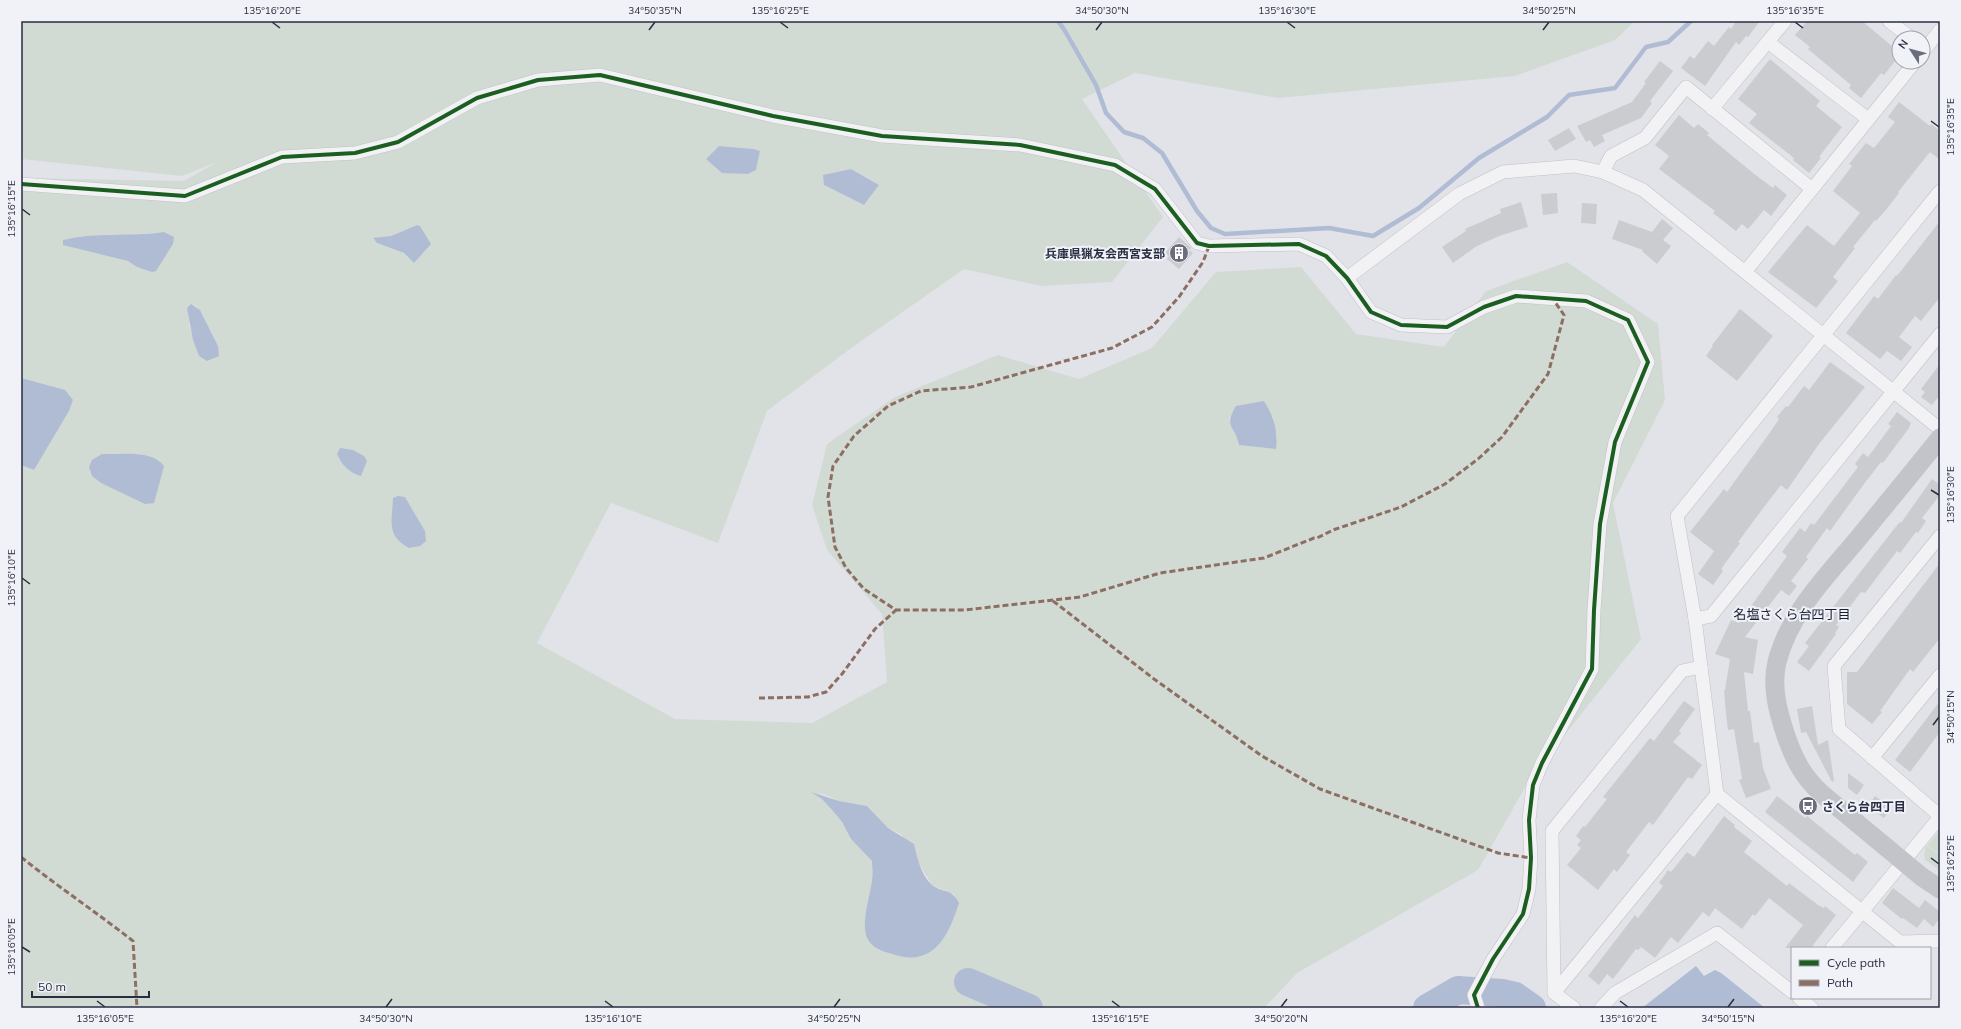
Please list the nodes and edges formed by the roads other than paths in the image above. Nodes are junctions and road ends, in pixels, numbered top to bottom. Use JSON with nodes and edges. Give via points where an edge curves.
{"nodes":[{"id":1,"x":1785,"y":21,"type":"edge"},
{"id":2,"x":1888,"y":21,"type":"edge"},
{"id":3,"x":1900,"y":30,"type":"edge"},
{"id":4,"x":1940,"y":30,"type":"edge"},
{"id":5,"x":1931,"y":41,"type":"edge"},
{"id":6,"x":1768,"y":42,"type":"junction"},
{"id":7,"x":1908,"y":70,"type":"edge"},
{"id":8,"x":1712,"y":109,"type":"junction"},
{"id":9,"x":1868,"y":119,"type":"junction"},
{"id":10,"x":1603,"y":172,"type":"junction"},
{"id":11,"x":21,"y":184,"type":"edge"},
{"id":12,"x":1812,"y":189,"type":"junction"},
{"id":13,"x":1940,"y":191,"type":"edge"},
{"id":14,"x":1745,"y":272,"type":"junction"},
{"id":15,"x":1347,"y":278,"type":"junction"},
{"id":16,"x":1940,"y":334,"type":"edge"},
{"id":17,"x":1823,"y":335,"type":"junction"},
{"id":18,"x":1892,"y":391,"type":"junction"},
{"id":19,"x":1940,"y":429,"type":"edge"},
{"id":20,"x":1940,"y":438,"type":"edge"},
{"id":21,"x":1940,"y":536,"type":"edge"},
{"id":22,"x":1695,"y":619,"type":"junction"},
{"id":23,"x":1701,"y":667,"type":"junction"},
{"id":24,"x":1940,"y":675,"type":"edge"},
{"id":25,"x":1872,"y":758,"type":"junction"},
{"id":26,"x":1717,"y":794,"type":"junction"},
{"id":27,"x":1940,"y":817,"type":"edge"},
{"id":28,"x":1904,"y":862,"type":"junction"},
{"id":29,"x":1940,"y":889,"type":"edge"},
{"id":30,"x":1862,"y":912,"type":"junction"},
{"id":31,"x":1940,"y":941,"type":"edge"},
{"id":32,"x":1833,"y":947,"type":"edge"},
{"id":33,"x":1791,"y":991,"type":"edge"},
{"id":34,"x":1554,"y":993,"type":"junction"},
{"id":35,"x":1800,"y":999,"type":"edge"},
{"id":36,"x":1478,"y":1008,"type":"edge"},
{"id":37,"x":1574,"y":1008,"type":"edge"},
{"id":38,"x":1600,"y":1008,"type":"edge"},
{"id":39,"x":1812,"y":1008,"type":"edge"}],
"edges":[{"from":1,"to":6,"type":"street"},
{"from":2,"to":3,"type":"street"},
{"from":4,"to":5,"type":"street"},
{"from":6,"to":8,"type":"street"},
{"from":6,"to":9,"type":"street"},
{"from":7,"to":9,"type":"street"},
{"from":8,"to":10,"type":"street","via":[[1686,88],[1645,138],[1611,156]]},
{"from":8,"to":12,"type":"street"},
{"from":9,"to":12,"type":"street"},
{"from":10,"to":14,"type":"street","via":[[1643,190]]},
{"from":10,"to":15,"type":"street","via":[[1574,166],[1503,172],[1459,194]]},
{"from":11,"to":15,"type":"street","via":[[185,196],[282,157],[355,153],[398,142],[477,98],[538,80],[600,75],[773,116],[882,136],[1020,145],[1115,166],[1155,189],[1196,243],[1209,246],[1299,244],[1326,256]]},
{"from":12,"to":14,"type":"street"},
{"from":13,"to":17,"type":"street"},
{"from":14,"to":17,"type":"street"},
{"from":15,"to":36,"type":"street","via":[[1371,312],[1401,325],[1447,327],[1484,307],[1516,296],[1586,301],[1628,320],[1648,362],[1615,442],[1600,524],[1592,669],[1533,785],[1529,820],[1529,888],[1523,914],[1493,959],[1474,995]]},
{"from":16,"to":18,"type":"street"},
{"from":17,"to":18,"type":"street"},
{"from":17,"to":22,"type":"street","via":[[1677,516]]},
{"from":18,"to":19,"type":"street"},
{"from":18,"to":22,"type":"street","via":[[1711,616]]},
{"from":20,"to":28,"type":"street","via":[[1797,614],[1777,663],[1775,686],[1778,711],[1799,768],[1818,791]]},
{"from":21,"to":25,"type":"street","via":[[1834,666],[1839,729]]},
{"from":22,"to":23,"type":"street"},
{"from":23,"to":26,"type":"street"},
{"from":23,"to":34,"type":"street","via":[[1682,671],[1552,831]]},
{"from":24,"to":25,"type":"street"},
{"from":25,"to":27,"type":"street"},
{"from":26,"to":30,"type":"street"},
{"from":26,"to":34,"type":"street"},
{"from":27,"to":28,"type":"street"},
{"from":28,"to":29,"type":"street"},
{"from":28,"to":30,"type":"street"},
{"from":30,"to":31,"type":"street","via":[[1900,942]]},
{"from":30,"to":32,"type":"street"},
{"from":33,"to":38,"type":"street","via":[[1717,933],[1615,992]]},
{"from":34,"to":37,"type":"street"},
{"from":35,"to":39,"type":"street"}]}
